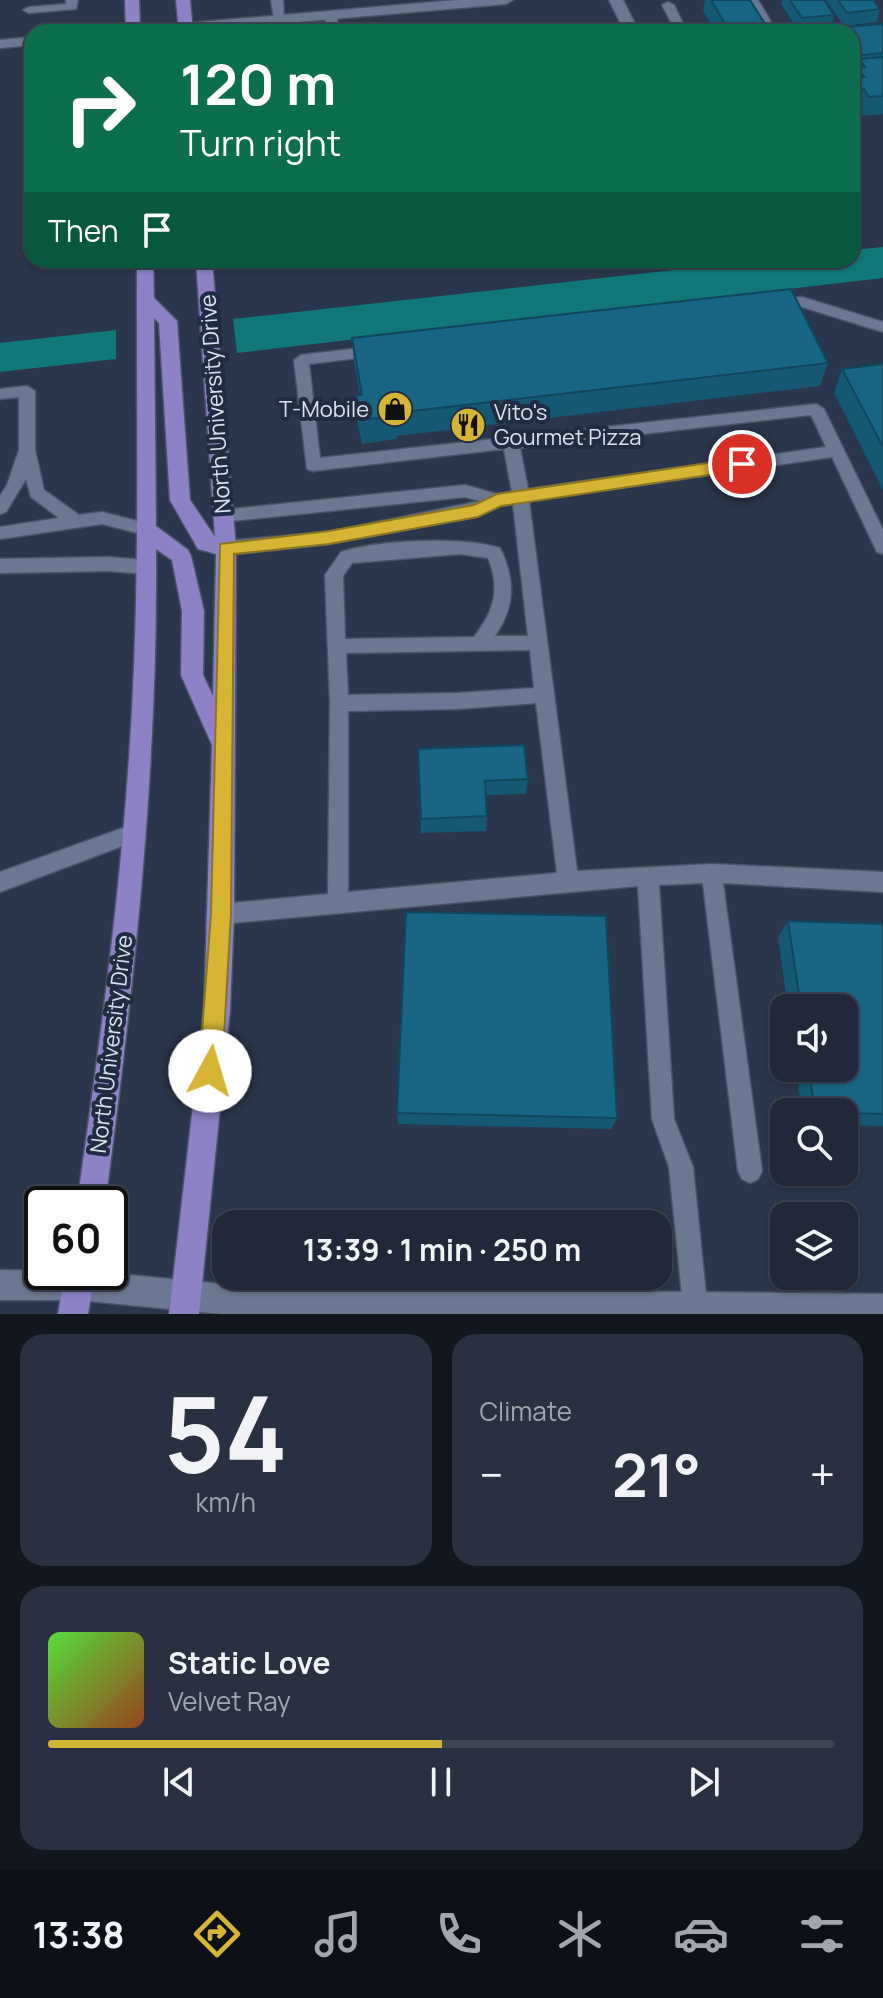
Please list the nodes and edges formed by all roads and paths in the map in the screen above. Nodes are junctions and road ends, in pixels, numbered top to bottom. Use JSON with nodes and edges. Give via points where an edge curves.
{"nodes":[{"id":1,"x":72,"y":0,"type":"edge"},
{"id":2,"x":132,"y":0,"type":"edge"},
{"id":3,"x":183,"y":0,"type":"edge"},
{"id":4,"x":277,"y":0,"type":"edge"},
{"id":5,"x":506,"y":0,"type":"edge"},
{"id":6,"x":616,"y":0,"type":"edge"},
{"id":7,"x":752,"y":0,"type":"edge"},
{"id":8,"x":453,"y":2,"type":"edge"},
{"id":9,"x":668,"y":5,"type":"dead end"},
{"id":10,"x":29,"y":10,"type":"dead end"},
{"id":11,"x":330,"y":15,"type":"junction"},
{"id":12,"x":280,"y":19,"type":"junction"},
{"id":13,"x":132,"y":24,"type":"edge"},
{"id":14,"x":185,"y":24,"type":"edge"},
{"id":15,"x":233,"y":24,"type":"edge"},
{"id":16,"x":332,"y":24,"type":"edge"},
{"id":17,"x":628,"y":24,"type":"edge"},
{"id":18,"x":678,"y":24,"type":"edge"},
{"id":19,"x":766,"y":24,"type":"edge"},
{"id":20,"x":24,"y":42,"type":"edge"},
{"id":21,"x":0,"y":44,"type":"edge"},
{"id":22,"x":145,"y":268,"type":"edge"},
{"id":23,"x":205,"y":268,"type":"edge"},
{"id":24,"x":146,"y":301,"type":"junction"},
{"id":25,"x":755,"y":307,"type":"edge"},
{"id":26,"x":883,"y":327,"type":"edge"},
{"id":27,"x":395,"y":349,"type":"edge"},
{"id":28,"x":0,"y":394,"type":"edge"},
{"id":29,"x":511,"y":442,"type":"junction"},
{"id":30,"x":27,"y":450,"type":"junction"},
{"id":31,"x":836,"y":451,"type":"junction"},
{"id":32,"x":522,"y":497,"type":"junction"},
{"id":33,"x":497,"y":500,"type":"junction"},
{"id":34,"x":0,"y":508,"type":"edge"},
{"id":35,"x":223,"y":516,"type":"junction"},
{"id":36,"x":76,"y":522,"type":"junction"},
{"id":37,"x":145,"y":529,"type":"junction"},
{"id":38,"x":0,"y":533,"type":"edge"},
{"id":39,"x":883,"y":547,"type":"edge"},
{"id":40,"x":226,"y":548,"type":"junction"},
{"id":41,"x":0,"y":566,"type":"edge"},
{"id":42,"x":146,"y":567,"type":"junction"},
{"id":43,"x":537,"y":643,"type":"junction"},
{"id":44,"x":337,"y":646,"type":"junction"},
{"id":45,"x":477,"y":646,"type":"junction"},
{"id":46,"x":544,"y":695,"type":"junction"},
{"id":47,"x":339,"y":703,"type":"junction"},
{"id":48,"x":223,"y":743,"type":"junction"},
{"id":49,"x":134,"y":833,"type":"junction"},
{"id":50,"x":712,"y":873,"type":"junction"},
{"id":51,"x":648,"y":878,"type":"junction"},
{"id":52,"x":0,"y":882,"type":"edge"},
{"id":53,"x":568,"y":882,"type":"junction"},
{"id":54,"x":883,"y":882,"type":"edge"},
{"id":55,"x":338,"y":904,"type":"junction"},
{"id":56,"x":221,"y":914,"type":"junction"},
{"id":57,"x":750,"y":1171,"type":"dead end"},
{"id":58,"x":93,"y":1186,"type":"edge"},
{"id":59,"x":0,"y":1285,"type":"edge"},
{"id":60,"x":24,"y":1287,"type":"edge"},
{"id":61,"x":77,"y":1290,"type":"edge"},
{"id":62,"x":695,"y":1305,"type":"junction"},
{"id":63,"x":185,"y":1306,"type":"edge"},
{"id":64,"x":883,"y":1309,"type":"edge"}],
"edges":[{"from":1,"to":10,"type":"lane","via":[[72,7]]},
{"from":2,"to":13,"type":"main road"},
{"from":3,"to":14,"type":"main road"},
{"from":4,"to":12,"type":"lane"},
{"from":5,"to":8,"type":"street"},
{"from":6,"to":17,"type":"street"},
{"from":7,"to":19,"type":"lane"},
{"from":8,"to":11,"type":"street"},
{"from":9,"to":18,"type":"lane"},
{"from":11,"to":12,"type":"street"},
{"from":11,"to":16,"type":"lane"},
{"from":12,"to":15,"type":"street"},
{"from":20,"to":21,"type":"street"},
{"from":22,"to":24,"type":"main road","name":"North University Drive"},
{"from":23,"to":35,"type":"main road","name":"North University Drive"},
{"from":24,"to":37,"type":"main road","name":"North University Drive"},
{"from":24,"to":40,"type":"main road","via":[[168,321],[180,500],[205,543]]},
{"from":25,"to":26,"type":"lane","via":[[802,302]]},
{"from":27,"to":29,"type":"lane","via":[[301,360],[313,465]]},
{"from":28,"to":30,"type":"lane","via":[[27,391]]},
{"from":29,"to":31,"type":"lane","via":[[816,409]]},
{"from":29,"to":32,"type":"lane"},
{"from":30,"to":34,"type":"lane","via":[[15,487]]},
{"from":30,"to":36,"type":"lane","via":[[37,493]]},
{"from":31,"to":32,"type":"lane"},
{"from":31,"to":39,"type":"lane"},
{"from":32,"to":33,"type":"lane"},
{"from":32,"to":43,"type":"lane"},
{"from":33,"to":35,"type":"lane","via":[[465,491]]},
{"from":33,"to":40,"type":"lane","via":[[478,510],[343,535]]},
{"from":35,"to":40,"type":"main road","name":"North University Drive"},
{"from":36,"to":37,"type":"lane","via":[[102,518]]},
{"from":36,"to":38,"type":"lane"},
{"from":37,"to":42,"type":"main road","name":"North University Drive"},
{"from":37,"to":48,"type":"main road","via":[[181,556],[193,611],[192,675]]},
{"from":40,"to":48,"type":"main road","name":"North University Drive"},
{"from":41,"to":42,"type":"lane"},
{"from":42,"to":49,"type":"main road","name":"North University Drive"},
{"from":43,"to":45,"type":"lane"},
{"from":43,"to":46,"type":"lane"},
{"from":44,"to":45,"type":"lane"},
{"from":44,"to":45,"type":"lane","via":[[334,575],[347,557],[459,547],[494,553],[502,571],[504,606]]},
{"from":44,"to":47,"type":"lane"},
{"from":46,"to":47,"type":"lane"},
{"from":46,"to":53,"type":"lane"},
{"from":47,"to":55,"type":"lane"},
{"from":48,"to":56,"type":"main road","name":"North University Drive"},
{"from":49,"to":52,"type":"lane"},
{"from":49,"to":58,"type":"main road","name":"North University Drive"},
{"from":50,"to":51,"type":"lane"},
{"from":50,"to":54,"type":"lane"},
{"from":50,"to":57,"type":"lane"},
{"from":51,"to":53,"type":"lane"},
{"from":51,"to":62,"type":"lane","via":[[663,1119],[681,1167]]},
{"from":53,"to":55,"type":"lane"},
{"from":55,"to":56,"type":"lane"},
{"from":56,"to":63,"type":"main road","name":"North University Drive","via":[[217,1010]]},
{"from":59,"to":60,"type":"street"},
{"from":61,"to":63,"type":"street"},
{"from":62,"to":63,"type":"street"},
{"from":62,"to":64,"type":"street"}]}
